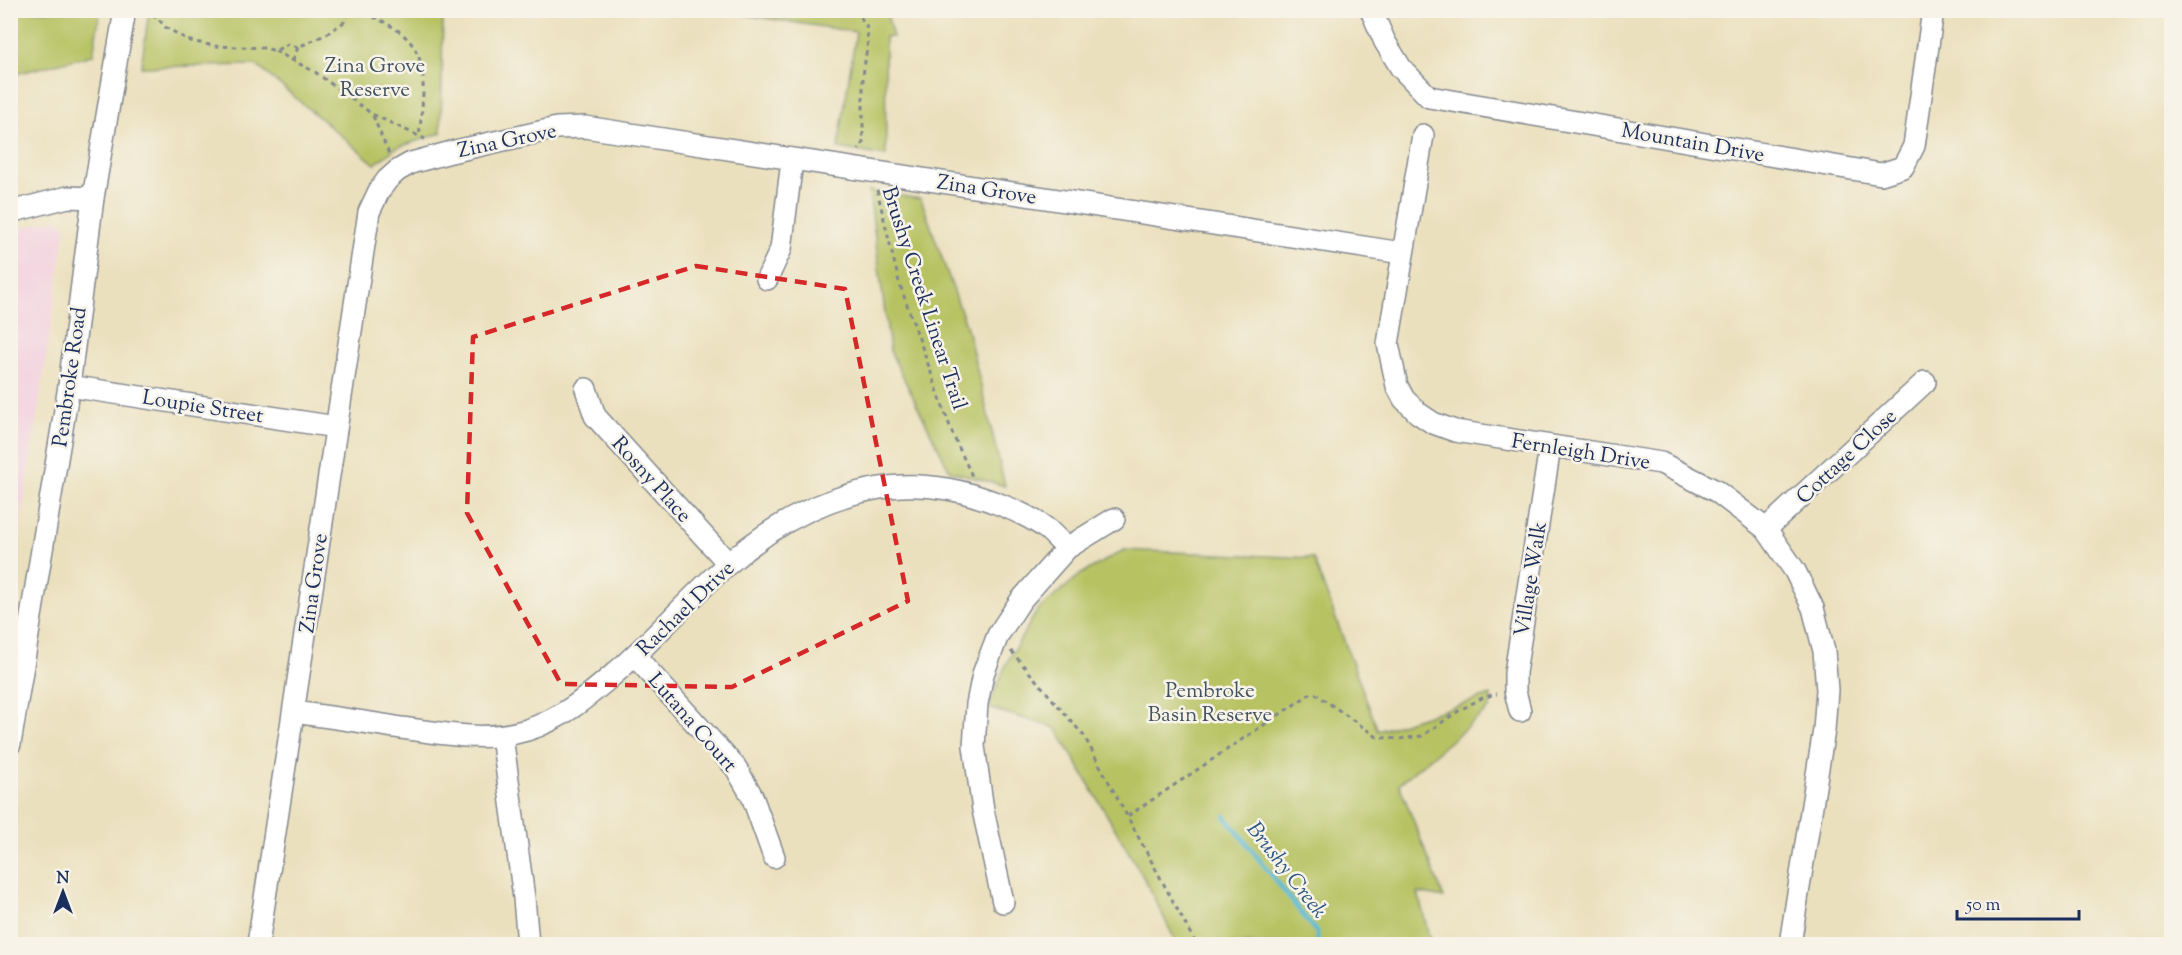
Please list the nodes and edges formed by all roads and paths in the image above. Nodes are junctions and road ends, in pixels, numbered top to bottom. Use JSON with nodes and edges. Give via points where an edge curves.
{"nodes":[{"id":1,"x":125,"y":10,"type":"edge"},
{"id":2,"x":142,"y":10,"type":"edge"},
{"id":3,"x":348,"y":10,"type":"edge"},
{"id":4,"x":356,"y":10,"type":"edge"},
{"id":5,"x":855,"y":10,"type":"edge"},
{"id":6,"x":1371,"y":10,"type":"edge"},
{"id":7,"x":1933,"y":10,"type":"edge"},
{"id":8,"x":298,"y":46,"type":"junction"},
{"id":9,"x":275,"y":51,"type":"junction"},
{"id":10,"x":293,"y":60,"type":"junction"},
{"id":11,"x":372,"y":114,"type":"junction"},
{"id":12,"x":1423,"y":135,"type":"dead end"},
{"id":13,"x":419,"y":137,"type":"junction"},
{"id":14,"x":451,"y":152,"type":"junction"},
{"id":15,"x":792,"y":161,"type":"junction"},
{"id":16,"x":856,"y":169,"type":"junction"},
{"id":17,"x":397,"y":171,"type":"junction"},
{"id":18,"x":93,"y":198,"type":"junction"},
{"id":19,"x":10,"y":212,"type":"edge"},
{"id":20,"x":1402,"y":253,"type":"junction"},
{"id":21,"x":767,"y":279,"type":"dead end"},
{"id":22,"x":1925,"y":382,"type":"dead end"},
{"id":23,"x":69,"y":386,"type":"junction"},
{"id":24,"x":586,"y":389,"type":"dead end"},
{"id":25,"x":336,"y":427,"type":"junction"},
{"id":26,"x":1550,"y":447,"type":"junction"},
{"id":27,"x":972,"y":494,"type":"junction"},
{"id":28,"x":1114,"y":519,"type":"dead end"},
{"id":29,"x":1766,"y":529,"type":"junction"},
{"id":30,"x":1066,"y":548,"type":"junction"},
{"id":31,"x":728,"y":563,"type":"junction"},
{"id":32,"x":998,"y":635,"type":"junction"},
{"id":33,"x":635,"y":656,"type":"junction"},
{"id":34,"x":1484,"y":697,"type":"dead end"},
{"id":35,"x":1520,"y":711,"type":"dead end"},
{"id":36,"x":294,"y":712,"type":"junction"},
{"id":37,"x":502,"y":736,"type":"junction"},
{"id":38,"x":10,"y":744,"type":"edge"},
{"id":39,"x":1128,"y":816,"type":"junction"},
{"id":40,"x":774,"y":857,"type":"dead end"},
{"id":41,"x":1003,"y":902,"type":"dead end"},
{"id":42,"x":258,"y":945,"type":"edge"},
{"id":43,"x":528,"y":945,"type":"edge"},
{"id":44,"x":1196,"y":945,"type":"edge"},
{"id":45,"x":1791,"y":945,"type":"edge"}],
"edges":[{"from":1,"to":18,"type":"street","name":"Pembroke Road"},
{"from":2,"to":9,"type":"path","via":[[190,41]]},
{"from":3,"to":8,"type":"path","via":[[344,22]]},
{"from":4,"to":13,"type":"path","via":[[393,25],[411,41],[421,60],[424,94]]},
{"from":5,"to":16,"type":"path","name":"Brushy Creek Linear Trail","via":[[866,26],[868,40],[863,76],[863,143]]},
{"from":6,"to":7,"type":"street","name":"Mountain Drive","via":[[1401,68],[1429,98],[1881,174],[1903,166],[1914,146]]},
{"from":8,"to":9,"type":"path","via":[[288,44]]},
{"from":8,"to":10,"type":"path"},
{"from":9,"to":10,"type":"path"},
{"from":10,"to":11,"type":"path"},
{"from":11,"to":13,"type":"path"},
{"from":11,"to":17,"type":"path"},
{"from":12,"to":20,"type":"street","name":"Fernleigh Drive"},
{"from":13,"to":14,"type":"path"},
{"from":14,"to":15,"type":"street","name":"Zina Grove","via":[[557,128],[585,128]]},
{"from":14,"to":17,"type":"street","name":"Zina Grove"},
{"from":15,"to":16,"type":"street","name":"Zina Grove"},
{"from":15,"to":21,"type":"street","via":[[781,249]]},
{"from":16,"to":20,"type":"street","name":"Zina Grove"},
{"from":16,"to":27,"type":"path","name":"Brushy Creek Linear Trail","via":[[874,184],[878,193],[899,282],[953,435],[973,477]]},
{"from":17,"to":25,"type":"street","name":"Zina Grove","via":[[379,191],[369,212]]},
{"from":18,"to":19,"type":"street","via":[[68,197]]},
{"from":18,"to":23,"type":"street","name":"Pembroke Road"},
{"from":20,"to":26,"type":"street","name":"Fernleigh Drive","via":[[1388,344],[1397,386],[1404,399],[1433,423],[1455,431]]},
{"from":22,"to":29,"type":"street","name":"Cottage Close"},
{"from":23,"to":25,"type":"street","name":"Loupie Street"},
{"from":23,"to":38,"type":"street","name":"Pembroke Road"},
{"from":24,"to":31,"type":"street","name":"Rosny Place","via":[[595,416]]},
{"from":25,"to":36,"type":"street","name":"Zina Grove"},
{"from":26,"to":29,"type":"street","name":"Fernleigh Drive","via":[[1661,463],[1716,491]]},
{"from":26,"to":35,"type":"street","name":"Village Walk","via":[[1515,673]]},
{"from":27,"to":30,"type":"street","name":"Rachael Drive","via":[[1037,522]]},
{"from":27,"to":31,"type":"street","name":"Rachael Drive","via":[[931,486],[874,488],[815,506]]},
{"from":28,"to":30,"type":"street"},
{"from":29,"to":45,"type":"street","name":"Fernleigh Drive","via":[[1795,571],[1813,608],[1824,651],[1827,690]]},
{"from":30,"to":32,"type":"street","via":[[1021,600]]},
{"from":31,"to":33,"type":"street","name":"Rachael Drive"},
{"from":32,"to":39,"type":"path","via":[[1084,736]]},
{"from":32,"to":41,"type":"street","via":[[981,684],[974,746]]},
{"from":33,"to":37,"type":"street","name":"Rachael Drive","via":[[574,708],[542,724]]},
{"from":33,"to":40,"type":"street","name":"Lutana Court","via":[[736,768],[752,796]]},
{"from":34,"to":39,"type":"path","via":[[1422,736],[1399,739],[1377,737],[1313,692]]},
{"from":36,"to":37,"type":"street","name":"Rachael Drive","via":[[469,737]]},
{"from":36,"to":42,"type":"street","name":"Zina Grove"},
{"from":37,"to":43,"type":"street"},
{"from":39,"to":44,"type":"path"}]}
